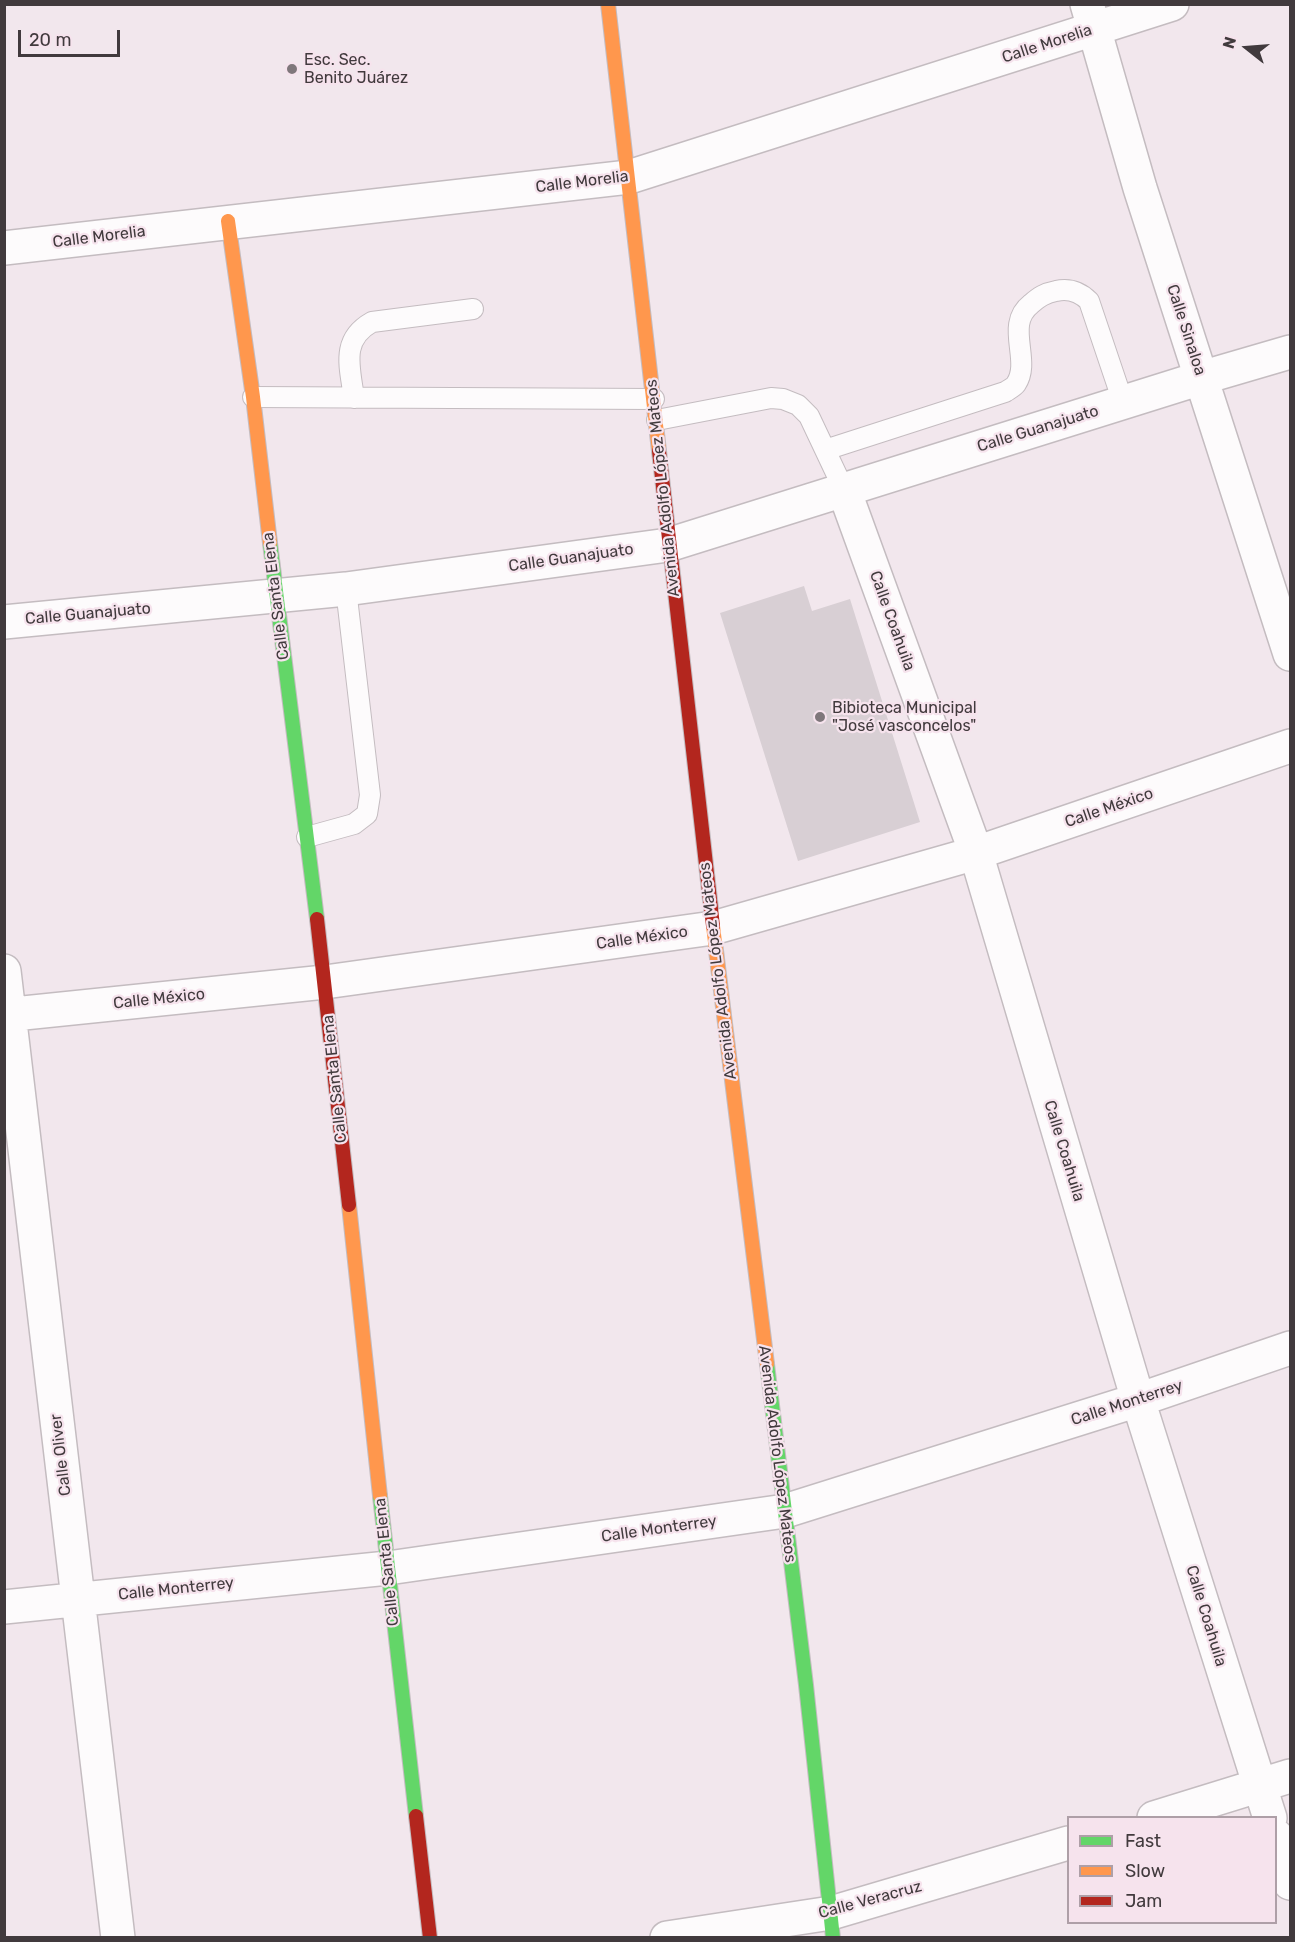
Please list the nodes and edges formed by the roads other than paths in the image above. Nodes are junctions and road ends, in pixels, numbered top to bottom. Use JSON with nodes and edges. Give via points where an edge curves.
{"nodes":[{"id":1,"x":608,"y":4,"type":"edge"},
{"id":2,"x":1172,"y":4,"type":"edge"},
{"id":3,"x":1090,"y":17,"type":"edge"},
{"id":4,"x":630,"y":177,"type":"junction"},
{"id":5,"x":228,"y":221,"type":"junction"},
{"id":6,"x":4,"y":248,"type":"edge"},
{"id":7,"x":473,"y":309,"type":"dead end"},
{"id":8,"x":1290,"y":352,"type":"edge"},
{"id":9,"x":1201,"y":378,"type":"junction"},
{"id":10,"x":253,"y":397,"type":"junction"},
{"id":11,"x":354,"y":398,"type":"junction"},
{"id":12,"x":654,"y":399,"type":"junction"},
{"id":13,"x":1123,"y":402,"type":"junction"},
{"id":14,"x":657,"y":420,"type":"junction"},
{"id":15,"x":825,"y":450,"type":"junction"},
{"id":16,"x":844,"y":490,"type":"junction"},
{"id":17,"x":668,"y":545,"type":"junction"},
{"id":18,"x":346,"y":589,"type":"junction"},
{"id":19,"x":276,"y":596,"type":"junction"},
{"id":20,"x":4,"y":622,"type":"edge"},
{"id":21,"x":1290,"y":654,"type":"edge"},
{"id":22,"x":1290,"y":746,"type":"edge"},
{"id":23,"x":307,"y":837,"type":"junction"},
{"id":24,"x":976,"y":853,"type":"junction"},
{"id":25,"x":713,"y":928,"type":"junction"},
{"id":26,"x":4,"y":971,"type":"edge"},
{"id":27,"x":325,"y":982,"type":"junction"},
{"id":28,"x":7,"y":1015,"type":"edge"},
{"id":29,"x":1290,"y":1348,"type":"edge"},
{"id":30,"x":1138,"y":1400,"type":"junction"},
{"id":31,"x":784,"y":1511,"type":"junction"},
{"id":32,"x":388,"y":1568,"type":"junction"},
{"id":33,"x":78,"y":1599,"type":"junction"},
{"id":34,"x":4,"y":1607,"type":"edge"},
{"id":35,"x":1290,"y":1776,"type":"edge"},
{"id":36,"x":1260,"y":1786,"type":"junction"},
{"id":37,"x":1161,"y":1816,"type":"edge"},
{"id":38,"x":1269,"y":1816,"type":"edge"},
{"id":39,"x":1277,"y":1842,"type":"edge"},
{"id":40,"x":1067,"y":1843,"type":"edge"},
{"id":41,"x":1290,"y":1883,"type":"edge"},
{"id":42,"x":832,"y":1925,"type":"edge"},
{"id":43,"x":118,"y":1938,"type":"edge"},
{"id":44,"x":430,"y":1938,"type":"edge"},
{"id":45,"x":668,"y":1938,"type":"edge"}],
"edges":[{"from":1,"to":4,"type":"street","name":"Avenida Adolfo López Mateos"},
{"from":2,"to":3,"type":"street","name":"Calle Morelia"},
{"from":3,"to":4,"type":"street","name":"Calle Morelia"},
{"from":3,"to":9,"type":"street","name":"Calle Sinaloa"},
{"from":4,"to":5,"type":"street","name":"Calle Morelia"},
{"from":4,"to":12,"type":"street","name":"Avenida Adolfo López Mateos"},
{"from":5,"to":6,"type":"street","name":"Calle Morelia"},
{"from":5,"to":10,"type":"street","name":"Calle Santa Elena"},
{"from":7,"to":11,"type":"lane","via":[[372,322],[362,328],[352,340],[349,353]]},
{"from":8,"to":9,"type":"street","name":"Calle Guanajuato"},
{"from":9,"to":13,"type":"street","name":"Calle Guanajuato"},
{"from":9,"to":21,"type":"street","name":"Calle Sinaloa"},
{"from":10,"to":11,"type":"lane"},
{"from":10,"to":19,"type":"street","name":"Calle Santa Elena"},
{"from":11,"to":12,"type":"lane"},
{"from":12,"to":14,"type":"street","name":"Avenida Adolfo López Mateos"},
{"from":13,"to":15,"type":"lane","via":[[1089,301],[1082,293],[1063,289],[1044,293],[1022,311],[1018,331],[1020,370],[1016,384],[1005,392]]},
{"from":13,"to":16,"type":"street","name":"Calle Guanajuato"},
{"from":14,"to":15,"type":"lane","via":[[783,399],[798,405],[809,416]]},
{"from":14,"to":17,"type":"street","name":"Avenida Adolfo López Mateos"},
{"from":15,"to":16,"type":"lane"},
{"from":16,"to":17,"type":"street","name":"Calle Guanajuato"},
{"from":16,"to":24,"type":"street","name":"Calle Coahuila"},
{"from":17,"to":18,"type":"street","name":"Calle Guanajuato"},
{"from":17,"to":25,"type":"street","name":"Avenida Adolfo López Mateos"},
{"from":18,"to":19,"type":"street","name":"Calle Guanajuato"},
{"from":18,"to":23,"type":"lane","via":[[369,795],[367,814],[354,824]]},
{"from":19,"to":20,"type":"street","name":"Calle Guanajuato"},
{"from":19,"to":23,"type":"street","name":"Calle Santa Elena"},
{"from":22,"to":24,"type":"street","name":"Calle México"},
{"from":23,"to":27,"type":"street","name":"Calle Santa Elena"},
{"from":24,"to":25,"type":"street","name":"Calle México"},
{"from":24,"to":30,"type":"street","name":"Calle Coahuila"},
{"from":25,"to":27,"type":"street","name":"Calle México"},
{"from":25,"to":31,"type":"street","name":"Avenida Adolfo López Mateos"},
{"from":26,"to":28,"type":"street","name":"Calle Oliver"},
{"from":27,"to":28,"type":"street","name":"Calle México"},
{"from":27,"to":32,"type":"street","name":"Calle Santa Elena"},
{"from":28,"to":33,"type":"street","name":"Calle Oliver"},
{"from":29,"to":30,"type":"street","name":"Calle Monterrey"},
{"from":30,"to":31,"type":"street","name":"Calle Monterrey"},
{"from":30,"to":36,"type":"street","name":"Calle Coahuila"},
{"from":31,"to":32,"type":"street","name":"Calle Monterrey"},
{"from":31,"to":42,"type":"street","name":"Avenida Adolfo López Mateos"},
{"from":32,"to":33,"type":"street","name":"Calle Monterrey"},
{"from":32,"to":44,"type":"street","name":"Calle Santa Elena"},
{"from":33,"to":34,"type":"street","name":"Calle Monterrey"},
{"from":33,"to":43,"type":"street","name":"Calle Oliver"},
{"from":35,"to":36,"type":"street"},
{"from":36,"to":37,"type":"street"},
{"from":36,"to":38,"type":"street","name":"Calle Coahuila"},
{"from":39,"to":41,"type":"street"},
{"from":40,"to":42,"type":"street","name":"Calle Veracruz"},
{"from":42,"to":45,"type":"street","name":"Calle Veracruz"}]}
